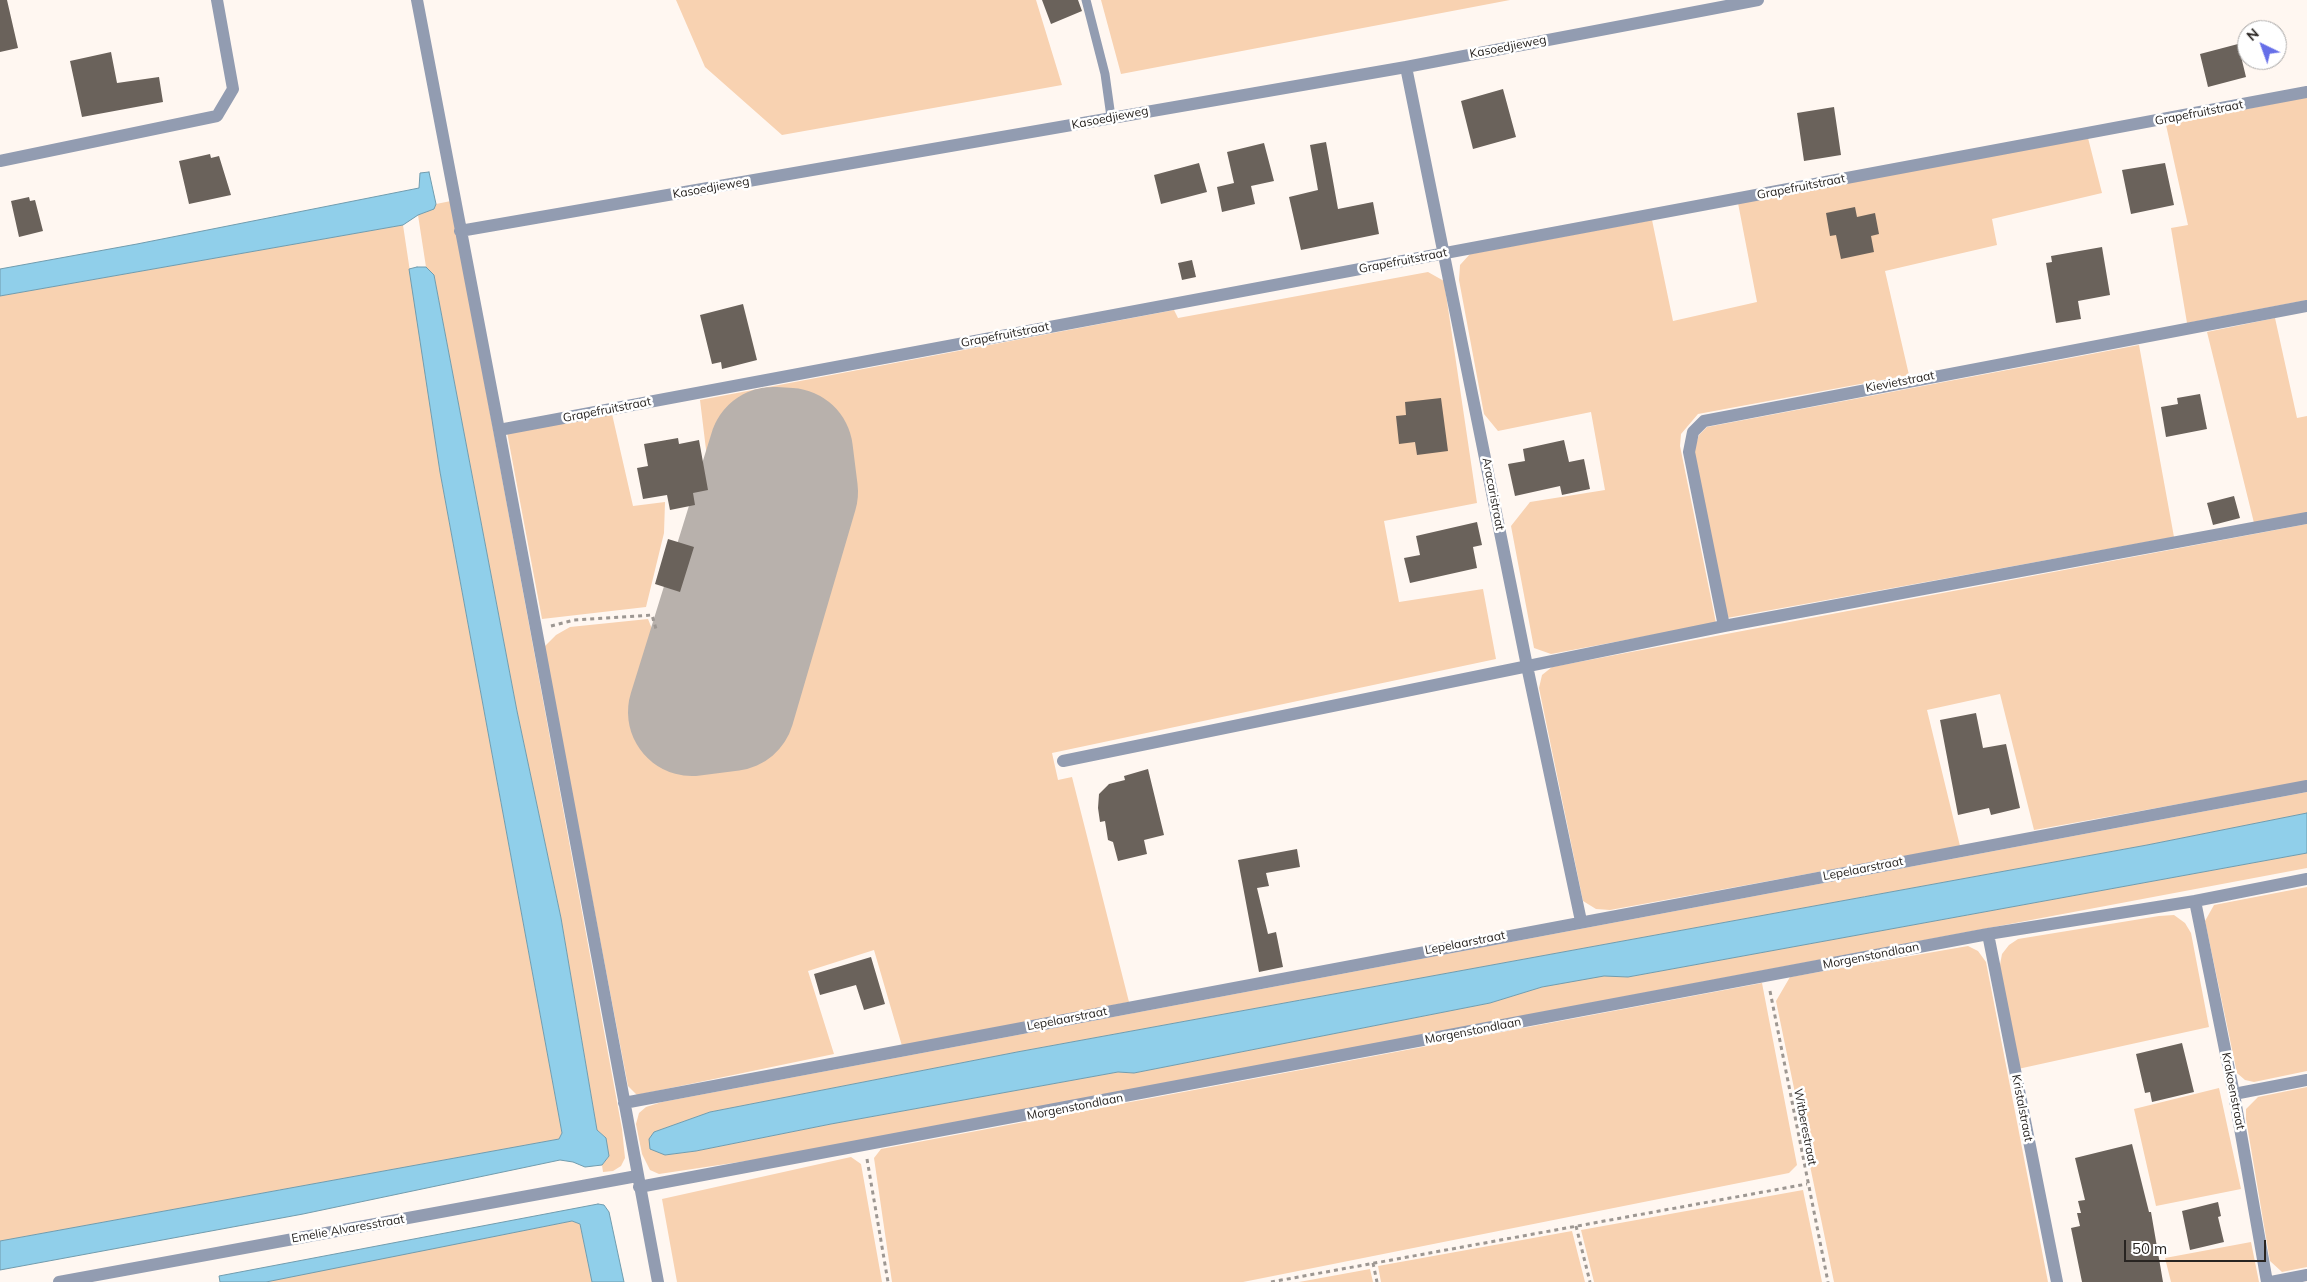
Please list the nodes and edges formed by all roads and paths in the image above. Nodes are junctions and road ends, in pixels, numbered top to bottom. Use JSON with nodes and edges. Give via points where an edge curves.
{"nodes":[{"id":1,"x":217,"y":0,"type":"edge"},
{"id":2,"x":417,"y":0,"type":"edge"},
{"id":3,"x":1086,"y":0,"type":"edge"},
{"id":4,"x":1758,"y":0,"type":"edge"},
{"id":5,"x":1406,"y":67,"type":"junction"},
{"id":6,"x":2307,"y":92,"type":"edge"},
{"id":7,"x":1111,"y":117,"type":"junction"},
{"id":8,"x":0,"y":160,"type":"edge"},
{"id":9,"x":460,"y":231,"type":"junction"},
{"id":10,"x":1444,"y":253,"type":"junction"},
{"id":11,"x":2307,"y":306,"type":"edge"},
{"id":12,"x":499,"y":430,"type":"junction"},
{"id":13,"x":2307,"y":518,"type":"edge"},
{"id":14,"x":1724,"y":626,"type":"junction"},
{"id":15,"x":656,"y":628,"type":"dead end"},
{"id":16,"x":535,"y":630,"type":"junction"},
{"id":17,"x":1527,"y":666,"type":"junction"},
{"id":18,"x":1063,"y":761,"type":"dead end"},
{"id":19,"x":2307,"y":786,"type":"edge"},
{"id":20,"x":2307,"y":879,"type":"edge"},
{"id":21,"x":2195,"y":901,"type":"junction"},
{"id":22,"x":1581,"y":921,"type":"junction"},
{"id":23,"x":1988,"y":934,"type":"junction"},
{"id":24,"x":1767,"y":976,"type":"junction"},
{"id":25,"x":2307,"y":1080,"type":"edge"},
{"id":26,"x":2234,"y":1094,"type":"junction"},
{"id":27,"x":624,"y":1103,"type":"junction"},
{"id":28,"x":864,"y":1147,"type":"junction"},
{"id":29,"x":638,"y":1182,"type":"junction"},
{"id":30,"x":1807,"y":1184,"type":"junction"},
{"id":31,"x":1576,"y":1226,"type":"junction"},
{"id":32,"x":1373,"y":1263,"type":"junction"},
{"id":33,"x":2307,"y":1275,"type":"edge"},
{"id":34,"x":59,"y":1282,"type":"edge"},
{"id":35,"x":658,"y":1282,"type":"edge"},
{"id":36,"x":888,"y":1282,"type":"edge"},
{"id":37,"x":1271,"y":1282,"type":"edge"},
{"id":38,"x":1377,"y":1282,"type":"edge"},
{"id":39,"x":1590,"y":1282,"type":"edge"},
{"id":40,"x":1828,"y":1282,"type":"edge"},
{"id":41,"x":2057,"y":1282,"type":"edge"},
{"id":42,"x":2269,"y":1282,"type":"edge"}],
"edges":[{"from":1,"to":8,"type":"street","via":[[233,89],[217,116]]},
{"from":2,"to":9,"type":"street"},
{"from":3,"to":7,"type":"lane","via":[[1105,74]]},
{"from":4,"to":5,"type":"street","name":"Kasoedjieweg"},
{"from":5,"to":7,"type":"street","name":"Kasoedjieweg"},
{"from":5,"to":10,"type":"street","name":"Aracaristraat"},
{"from":6,"to":10,"type":"street","name":"Grapefruitstraat"},
{"from":7,"to":9,"type":"street","name":"Kasoedjieweg"},
{"from":9,"to":12,"type":"street"},
{"from":10,"to":12,"type":"street","name":"Grapefruitstraat"},
{"from":10,"to":17,"type":"street","name":"Aracaristraat"},
{"from":11,"to":14,"type":"street","name":"Kievietstraat","via":[[1704,421],[1693,432],[1689,452]]},
{"from":12,"to":16,"type":"street"},
{"from":13,"to":14,"type":"street"},
{"from":14,"to":17,"type":"street"},
{"from":15,"to":16,"type":"path","via":[[652,615],[574,620]]},
{"from":16,"to":27,"type":"street"},
{"from":17,"to":18,"type":"street"},
{"from":17,"to":22,"type":"street","name":"Aracaristraat"},
{"from":19,"to":22,"type":"street","name":"Lepelaarstraat"},
{"from":20,"to":21,"type":"street","name":"Morgenstondlaan"},
{"from":21,"to":23,"type":"street","name":"Morgenstondlaan"},
{"from":21,"to":26,"type":"street","name":"Krakoenstraat"},
{"from":22,"to":27,"type":"street","name":"Lepelaarstraat"},
{"from":23,"to":24,"type":"street","name":"Morgenstondlaan"},
{"from":23,"to":41,"type":"street","name":"Kristalstraat"},
{"from":24,"to":28,"type":"street","name":"Morgenstondlaan"},
{"from":24,"to":30,"type":"path","name":"Witberestraat"},
{"from":25,"to":26,"type":"street"},
{"from":26,"to":42,"type":"street","name":"Krakoenstraat"},
{"from":27,"to":29,"type":"street"},
{"from":28,"to":29,"type":"street","name":"Morgenstondlaan"},
{"from":28,"to":36,"type":"path"},
{"from":29,"to":34,"type":"street","name":"Emelie Alvaresstraat"},
{"from":29,"to":35,"type":"street"},
{"from":30,"to":31,"type":"path"},
{"from":30,"to":40,"type":"path","name":"Witberestraat"},
{"from":31,"to":32,"type":"path"},
{"from":31,"to":39,"type":"path"},
{"from":32,"to":37,"type":"path"},
{"from":32,"to":38,"type":"path"},
{"from":33,"to":42,"type":"street"}]}
